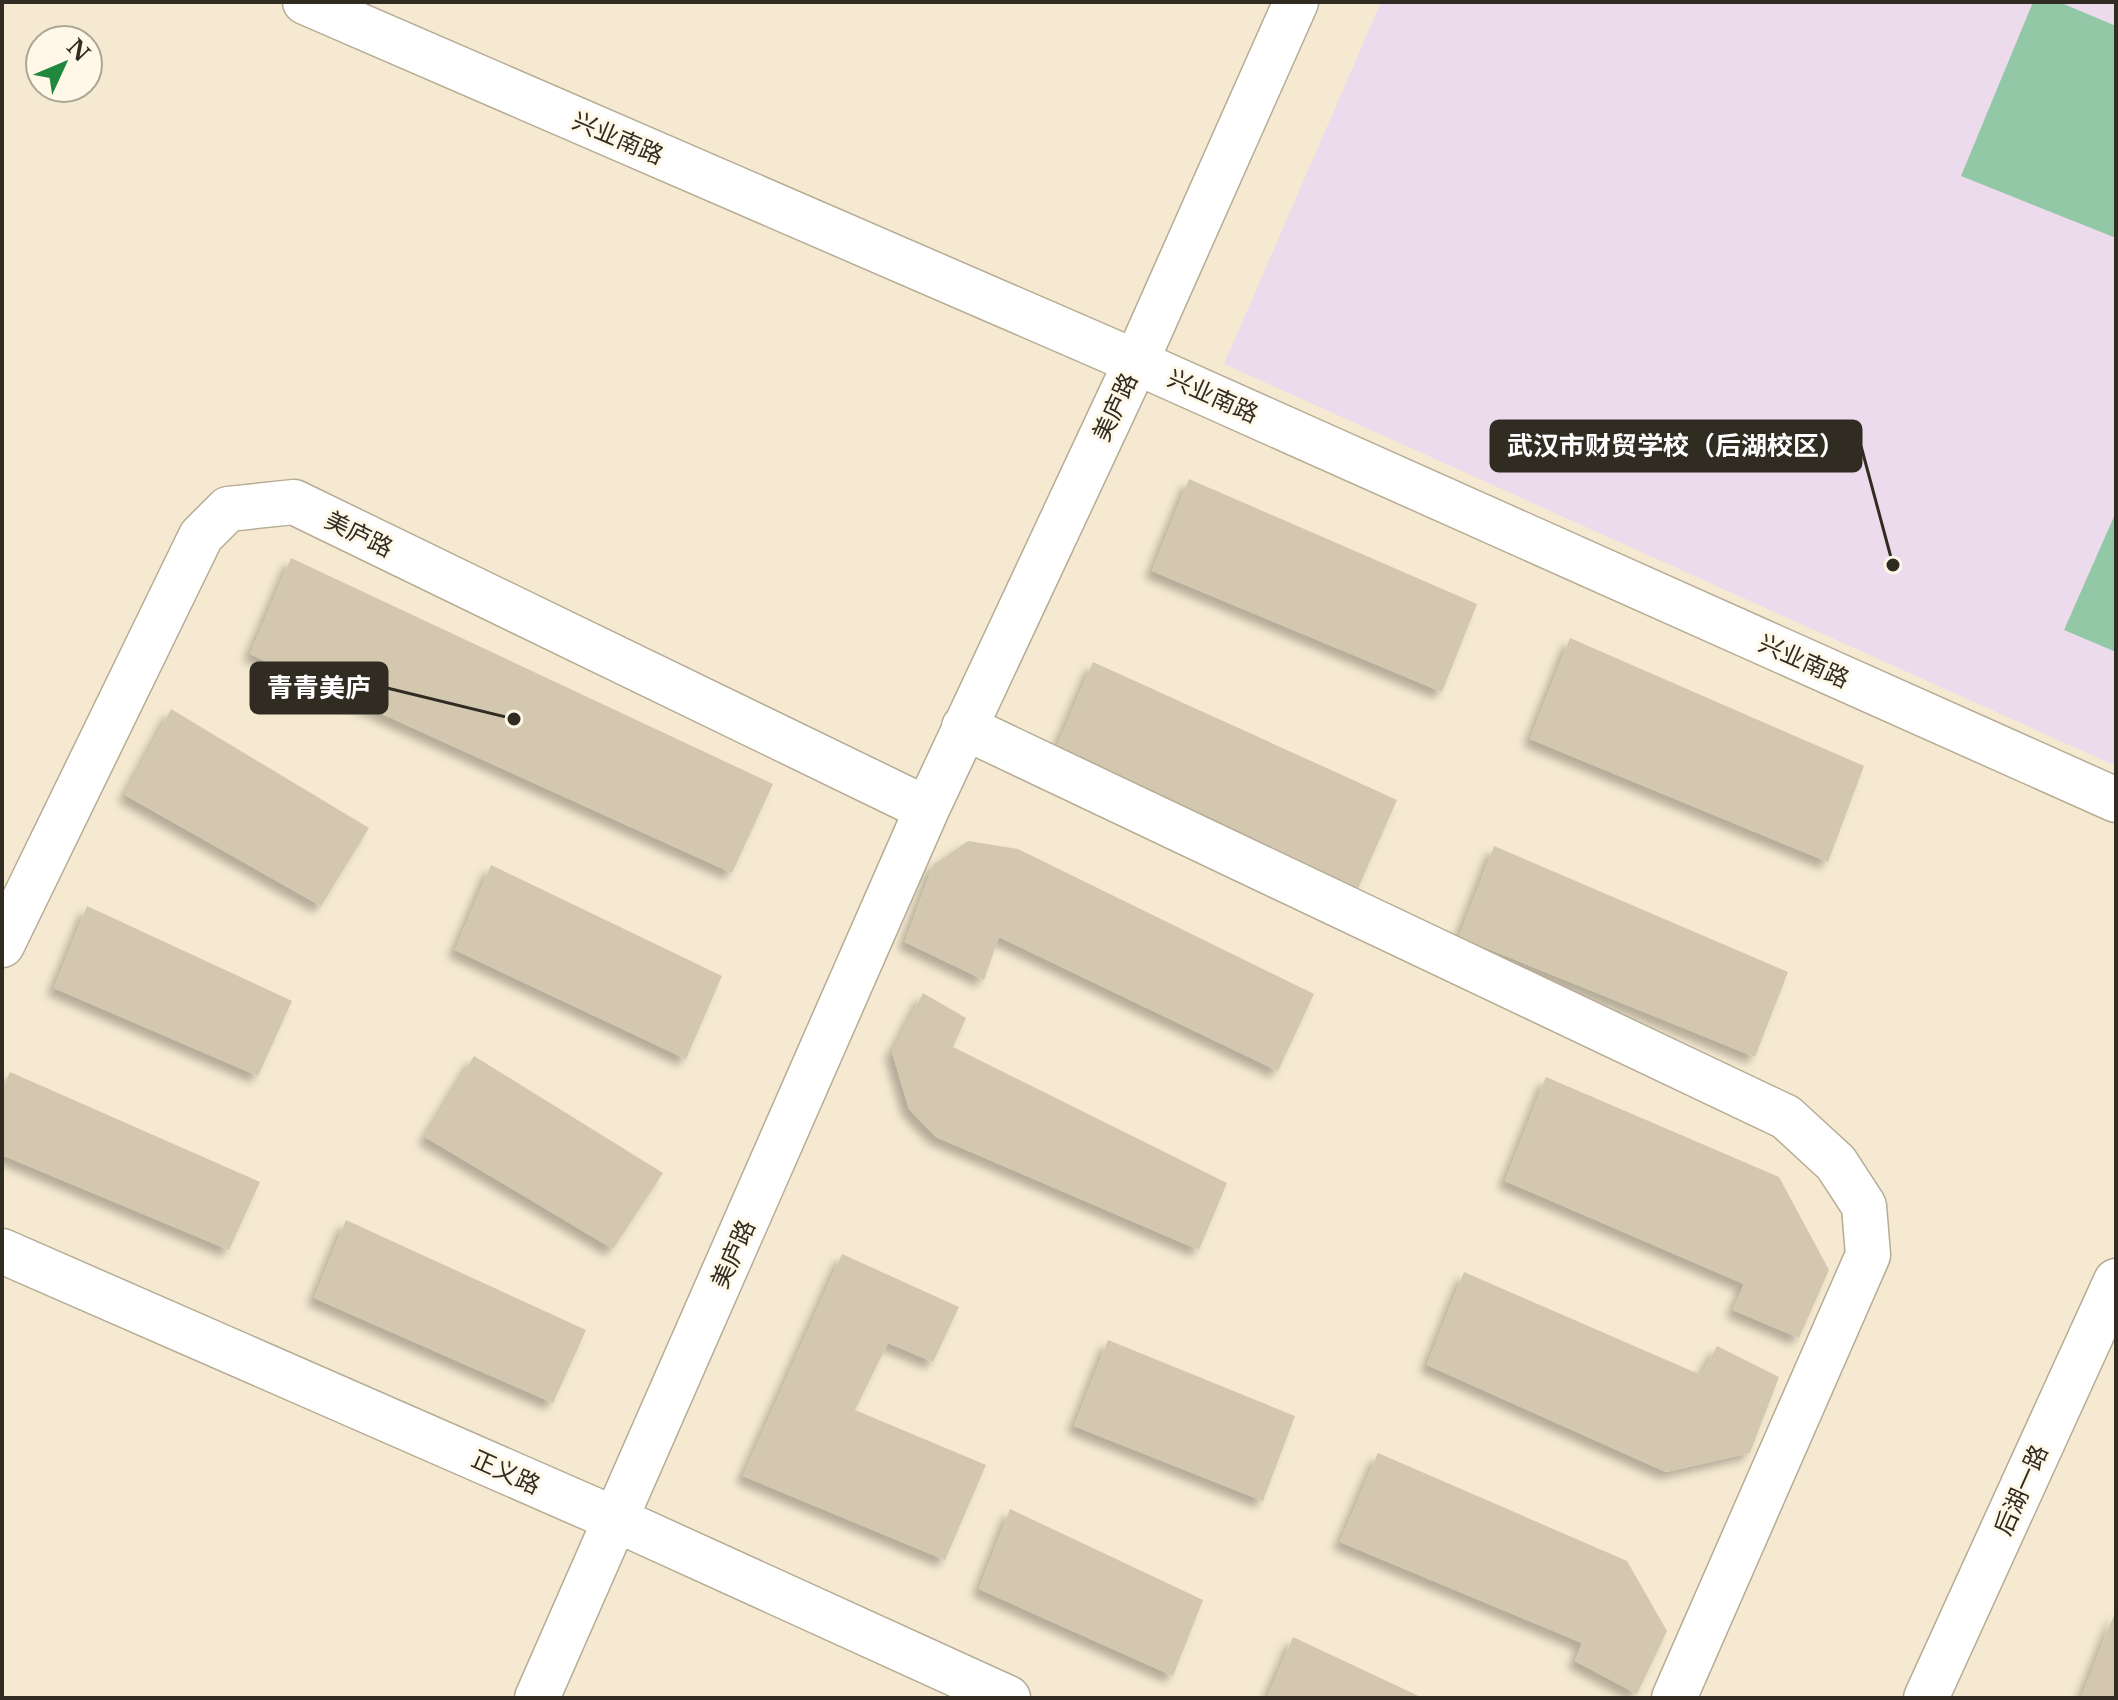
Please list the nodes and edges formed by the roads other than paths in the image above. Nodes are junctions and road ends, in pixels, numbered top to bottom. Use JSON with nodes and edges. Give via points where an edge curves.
{"nodes":[{"id":1,"x":305,"y":2,"type":"edge"},
{"id":2,"x":1296,"y":2,"type":"edge"},
{"id":3,"x":1136,"y":362,"type":"junction"},
{"id":4,"x":964,"y":727,"type":"junction"},
{"id":5,"x":2116,"y":800,"type":"edge"},
{"id":6,"x":927,"y":809,"type":"junction"},
{"id":7,"x":2,"y":945,"type":"edge"},
{"id":8,"x":2,"y":1251,"type":"edge"},
{"id":9,"x":2116,"y":1281,"type":"edge"},
{"id":10,"x":617,"y":1520,"type":"junction"},
{"id":11,"x":537,"y":1698,"type":"edge"},
{"id":12,"x":1008,"y":1698,"type":"edge"},
{"id":13,"x":1674,"y":1698,"type":"edge"},
{"id":14,"x":1926,"y":1698,"type":"edge"}],
"edges":[{"from":1,"to":3,"type":"street","name":"兴业南路"},
{"from":2,"to":3,"type":"street","name":"美庐路"},
{"from":3,"to":4,"type":"street","name":"美庐路"},
{"from":3,"to":5,"type":"street","name":"兴业南路"},
{"from":4,"to":6,"type":"street","name":"美庐路"},
{"from":4,"to":13,"type":"street","via":[[1786,1117],[1836,1163],[1864,1206],[1868,1255]]},
{"from":6,"to":7,"type":"street","name":"美庐路","via":[[294,502],[228,509],[201,536]]},
{"from":6,"to":10,"type":"street","name":"美庐路"},
{"from":8,"to":10,"type":"street","name":"正义路"},
{"from":9,"to":14,"type":"street","name":"后湖一路"},
{"from":10,"to":11,"type":"street","name":"美庐路"},
{"from":10,"to":12,"type":"street","name":"正义路"}]}
